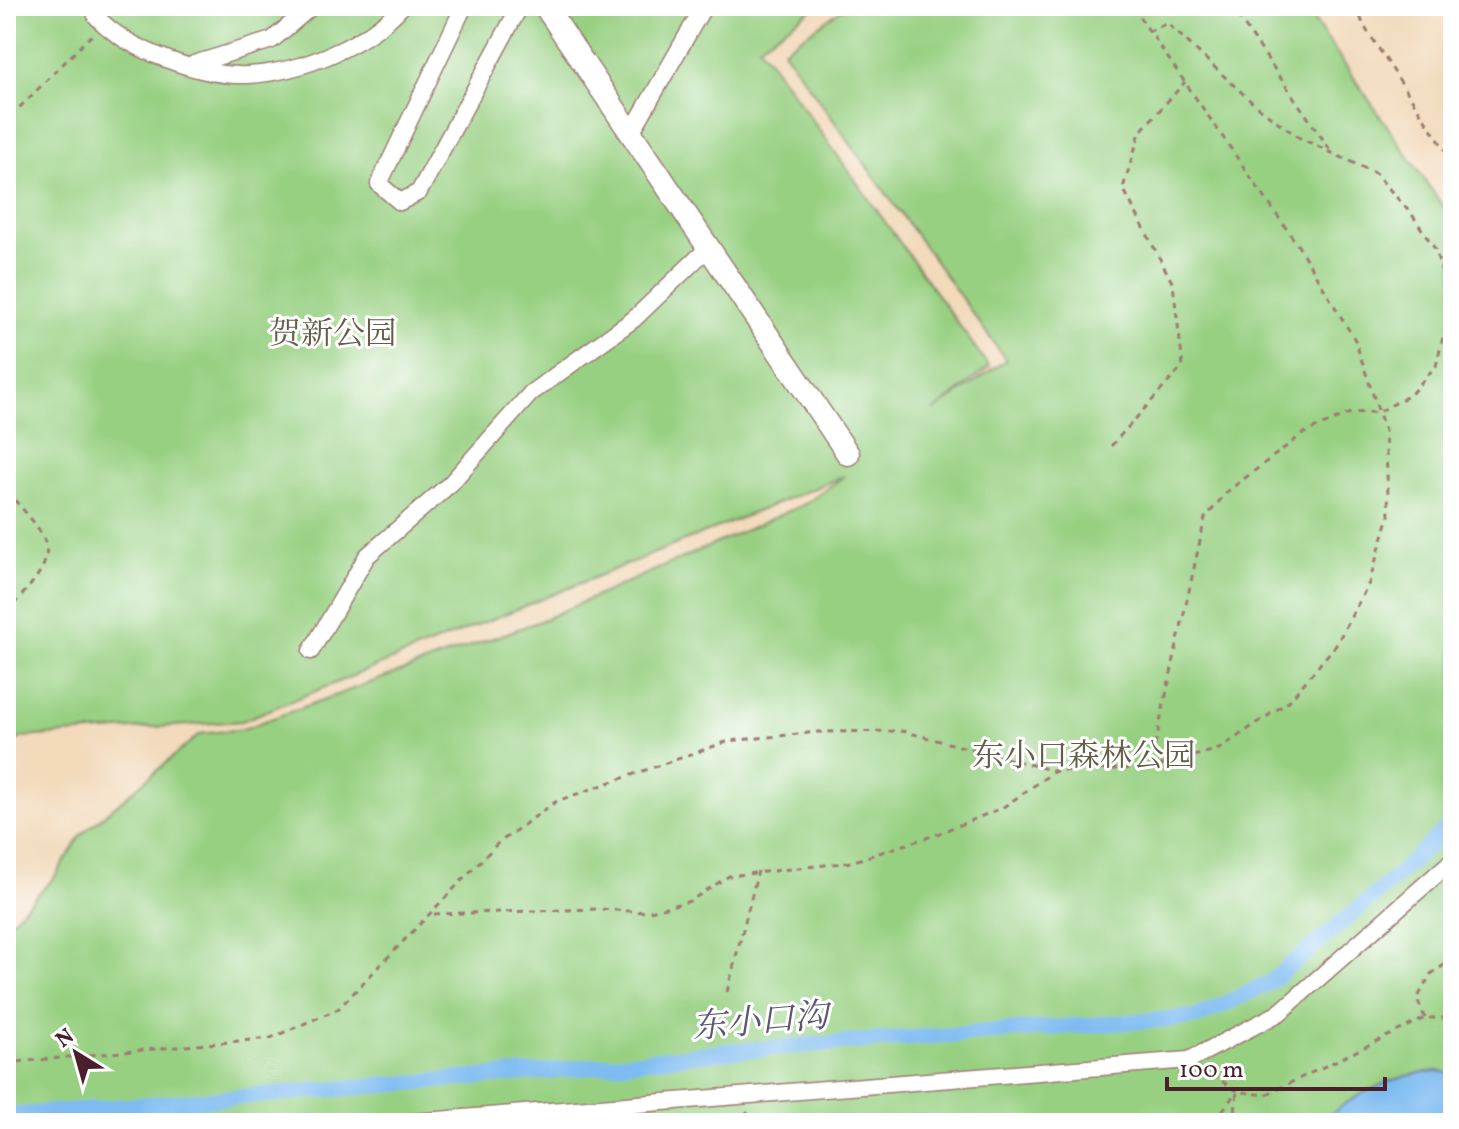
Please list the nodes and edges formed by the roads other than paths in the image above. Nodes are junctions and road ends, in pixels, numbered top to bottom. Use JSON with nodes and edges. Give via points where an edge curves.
{"nodes":[{"id":1,"x":312,"y":6,"type":"edge"},
{"id":2,"x":402,"y":6,"type":"edge"},
{"id":3,"x":464,"y":6,"type":"edge"},
{"id":4,"x":520,"y":6,"type":"edge"},
{"id":5,"x":545,"y":6,"type":"edge"},
{"id":6,"x":704,"y":6,"type":"edge"},
{"id":7,"x":99,"y":20,"type":"road end"},
{"id":8,"x":190,"y":65,"type":"junction"},
{"id":9,"x":631,"y":133,"type":"junction"},
{"id":10,"x":708,"y":248,"type":"junction"},
{"id":11,"x":848,"y":454,"type":"dead end"},
{"id":12,"x":311,"y":651,"type":"dead end"},
{"id":13,"x":1453,"y":860,"type":"edge"},
{"id":14,"x":400,"y":1123,"type":"edge"}],
"edges":[{"from":1,"to":8,"type":"street","via":[[272,40]]},
{"from":2,"to":8,"type":"street","via":[[360,39],[322,58],[247,75]]},
{"from":3,"to":4,"type":"street","via":[[379,184],[400,202],[419,192]]},
{"from":5,"to":9,"type":"street"},
{"from":6,"to":9,"type":"street"},
{"from":7,"to":8,"type":"street","via":[[148,52]]},
{"from":9,"to":10,"type":"street"},
{"from":10,"to":11,"type":"street"},
{"from":10,"to":12,"type":"street","via":[[634,319],[531,393],[450,484],[367,556]]},
{"from":13,"to":14,"type":"street","via":[[1279,1013],[1189,1060]]}]}
